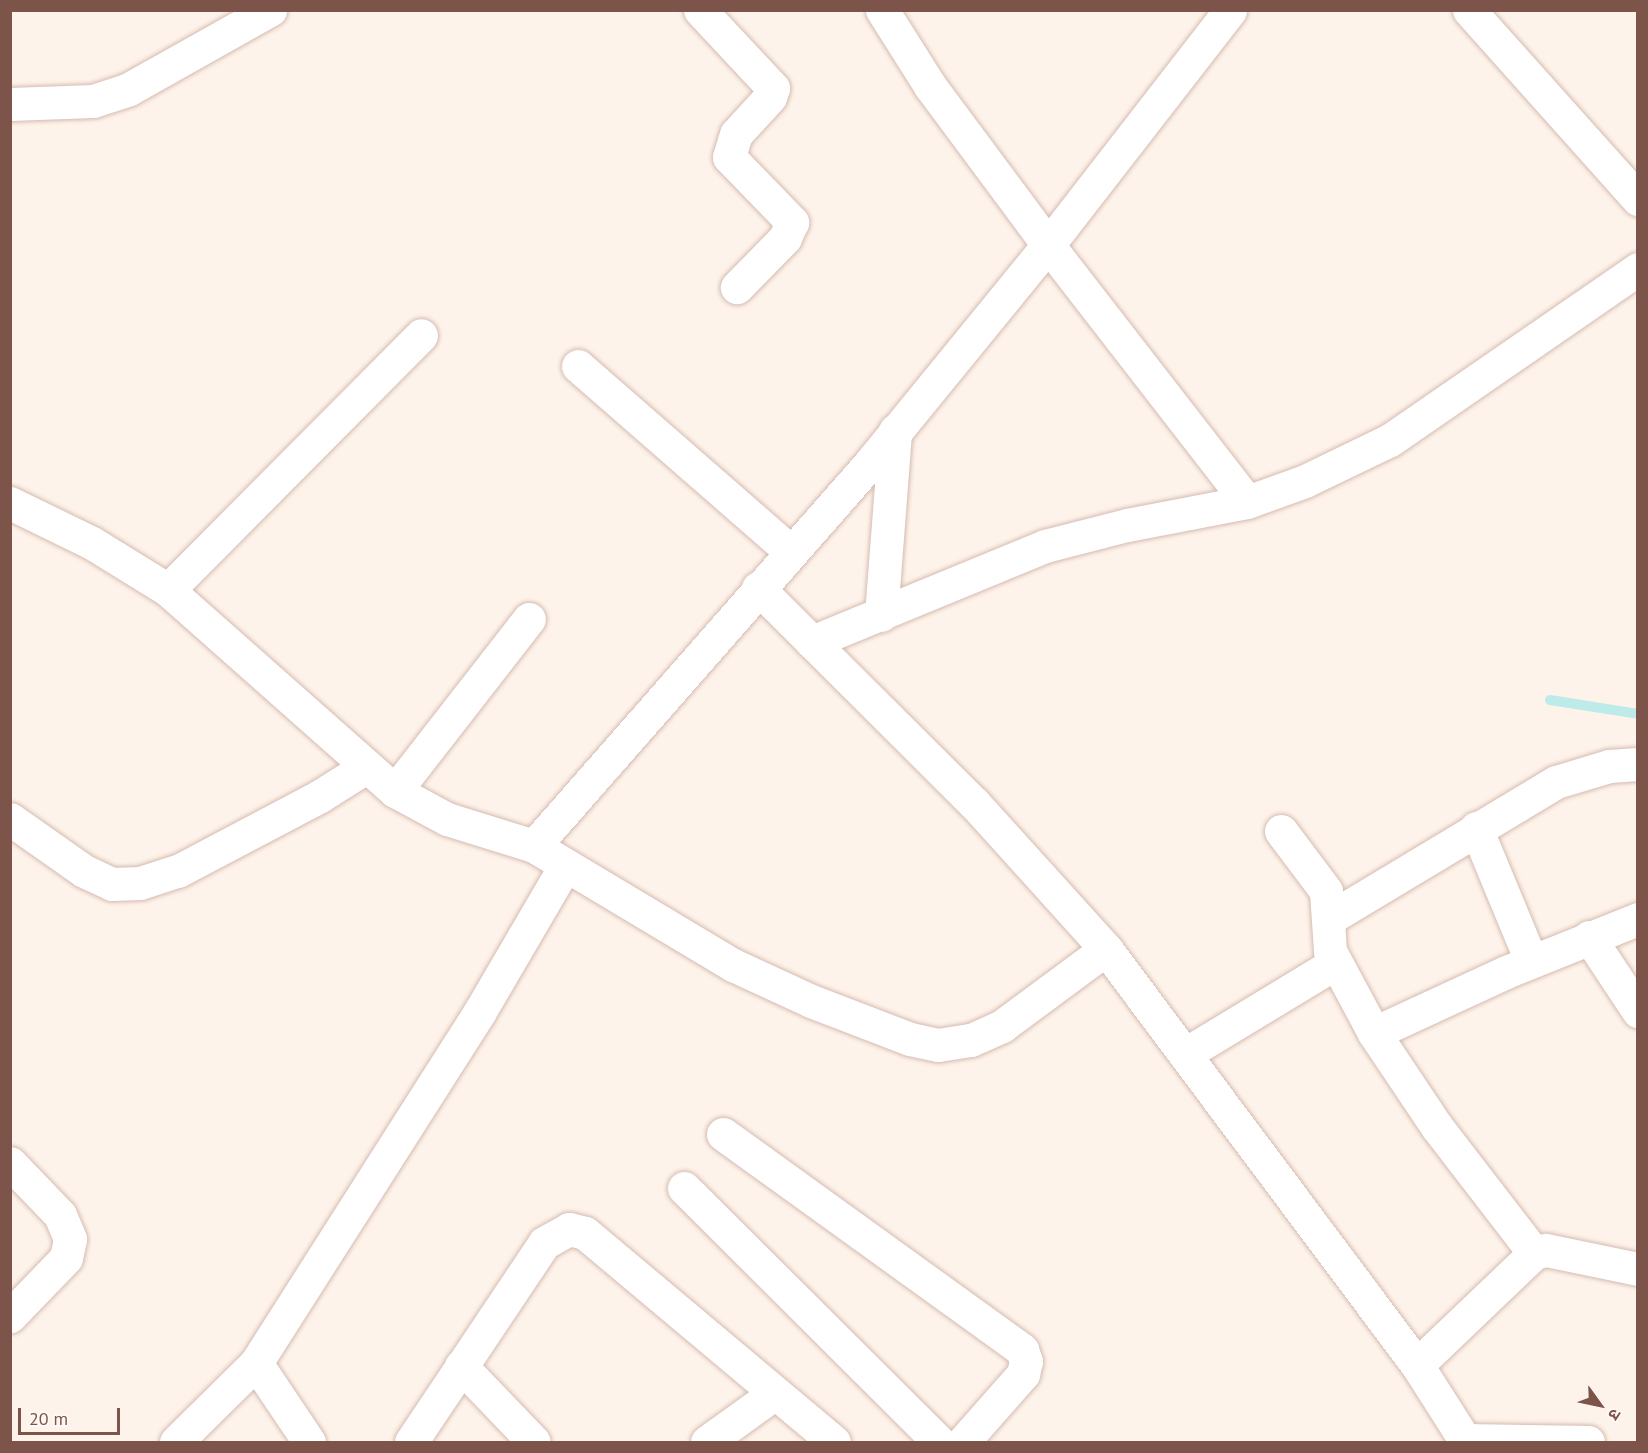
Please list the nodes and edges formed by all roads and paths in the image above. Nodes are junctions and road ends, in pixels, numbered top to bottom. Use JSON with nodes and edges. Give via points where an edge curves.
{"nodes":[{"id":1,"x":270,"y":10,"type":"edge"},
{"id":2,"x":700,"y":10,"type":"edge"},
{"id":3,"x":882,"y":10,"type":"edge"},
{"id":4,"x":1230,"y":10,"type":"edge"},
{"id":5,"x":1469,"y":10,"type":"edge"},
{"id":6,"x":229,"y":20,"type":"edge"},
{"id":7,"x":10,"y":104,"type":"edge"},
{"id":8,"x":1638,"y":199,"type":"edge"},
{"id":9,"x":1048,"y":245,"type":"junction"},
{"id":10,"x":1638,"y":269,"type":"edge"},
{"id":11,"x":737,"y":287,"type":"dead end"},
{"id":12,"x":421,"y":335,"type":"dead end"},
{"id":13,"x":578,"y":366,"type":"dead end"},
{"id":14,"x":895,"y":431,"type":"junction"},
{"id":15,"x":1248,"y":502,"type":"junction"},
{"id":16,"x":10,"y":503,"type":"edge"},
{"id":17,"x":790,"y":551,"type":"junction"},
{"id":18,"x":758,"y":588,"type":"junction"},
{"id":19,"x":168,"y":590,"type":"junction"},
{"id":20,"x":881,"y":615,"type":"junction"},
{"id":21,"x":529,"y":619,"type":"dead end"},
{"id":22,"x":812,"y":642,"type":"junction"},
{"id":23,"x":1638,"y":764,"type":"edge"},
{"id":24,"x":366,"y":767,"type":"junction"},
{"id":25,"x":396,"y":791,"type":"junction"},
{"id":26,"x":10,"y":819,"type":"edge"},
{"id":27,"x":1476,"y":828,"type":"junction"},
{"id":28,"x":1281,"y":831,"type":"dead end"},
{"id":29,"x":534,"y":846,"type":"junction"},
{"id":30,"x":566,"y":866,"type":"junction"},
{"id":31,"x":1328,"y":919,"type":"junction"},
{"id":32,"x":1638,"y":919,"type":"edge"},
{"id":33,"x":1589,"y":937,"type":"junction"},
{"id":34,"x":1106,"y":949,"type":"junction"},
{"id":35,"x":1531,"y":961,"type":"junction"},
{"id":36,"x":1335,"y":963,"type":"junction"},
{"id":37,"x":1638,"y":1011,"type":"edge"},
{"id":38,"x":1374,"y":1033,"type":"junction"},
{"id":39,"x":1185,"y":1054,"type":"junction"},
{"id":40,"x":723,"y":1134,"type":"dead end"},
{"id":41,"x":10,"y":1163,"type":"edge"},
{"id":42,"x":684,"y":1188,"type":"dead end"},
{"id":43,"x":1534,"y":1253,"type":"junction"},
{"id":44,"x":1638,"y":1269,"type":"edge"},
{"id":45,"x":10,"y":1316,"type":"edge"},
{"id":46,"x":256,"y":1363,"type":"junction"},
{"id":47,"x":1417,"y":1365,"type":"junction"},
{"id":48,"x":461,"y":1366,"type":"junction"},
{"id":49,"x":775,"y":1393,"type":"junction"},
{"id":50,"x":960,"y":1442,"type":"edge"},
{"id":51,"x":1466,"y":1442,"type":"edge"},
{"id":52,"x":176,"y":1443,"type":"edge"},
{"id":53,"x":309,"y":1443,"type":"edge"},
{"id":54,"x":411,"y":1443,"type":"edge"},
{"id":55,"x":534,"y":1443,"type":"edge"},
{"id":56,"x":707,"y":1443,"type":"edge"},
{"id":57,"x":834,"y":1443,"type":"edge"},
{"id":58,"x":1588,"y":1443,"type":"edge"}],
"edges":[{"from":1,"to":6,"type":"street"},
{"from":2,"to":11,"type":"street","via":[[773,88],[770,97],[736,134],[729,157],[792,222],[785,238]]},
{"from":3,"to":9,"type":"street","via":[[930,86]]},
{"from":4,"to":9,"type":"street"},
{"from":5,"to":8,"type":"street"},
{"from":6,"to":7,"type":"street","via":[[129,89],[93,101]]},
{"from":9,"to":14,"type":"street"},
{"from":9,"to":15,"type":"street"},
{"from":10,"to":15,"type":"street","via":[[1390,441],[1305,481]]},
{"from":12,"to":19,"type":"street"},
{"from":13,"to":17,"type":"street"},
{"from":14,"to":17,"type":"street"},
{"from":14,"to":20,"type":"street"},
{"from":15,"to":20,"type":"street","via":[[1127,525],[1045,546]]},
{"from":16,"to":19,"type":"street","via":[[92,543]]},
{"from":17,"to":18,"type":"street"},
{"from":18,"to":22,"type":"street"},
{"from":18,"to":29,"type":"street"},
{"from":19,"to":24,"type":"street"},
{"from":20,"to":22,"type":"street"},
{"from":21,"to":25,"type":"street"},
{"from":22,"to":34,"type":"street","via":[[974,804]]},
{"from":23,"to":27,"type":"street","via":[[1609,766],[1556,782]]},
{"from":24,"to":25,"type":"street"},
{"from":24,"to":26,"type":"street","via":[[320,796],[178,871],[140,883],[112,884],[84,871]]},
{"from":25,"to":29,"type":"street","via":[[447,819]]},
{"from":27,"to":31,"type":"street"},
{"from":27,"to":35,"type":"street"},
{"from":28,"to":31,"type":"street","via":[[1326,891]]},
{"from":29,"to":30,"type":"street"},
{"from":30,"to":34,"type":"street","via":[[733,965],[811,1001],[910,1039],[938,1045],[971,1040],[1002,1026]]},
{"from":30,"to":46,"type":"street","via":[[479,1013]]},
{"from":31,"to":36,"type":"street"},
{"from":32,"to":33,"type":"street"},
{"from":33,"to":35,"type":"street"},
{"from":33,"to":37,"type":"street"},
{"from":34,"to":39,"type":"street"},
{"from":35,"to":38,"type":"street"},
{"from":36,"to":38,"type":"street"},
{"from":36,"to":39,"type":"street"},
{"from":38,"to":43,"type":"street","via":[[1437,1128]]},
{"from":39,"to":47,"type":"street","via":[[1304,1220]]},
{"from":40,"to":50,"type":"street","via":[[1022,1350],[1026,1361],[1023,1374]]},
{"from":41,"to":45,"type":"street","via":[[60,1215],[70,1239],[66,1258]]},
{"from":42,"to":50,"type":"street"},
{"from":43,"to":44,"type":"street","via":[[1546,1250]]},
{"from":43,"to":47,"type":"street"},
{"from":46,"to":52,"type":"street"},
{"from":46,"to":53,"type":"street"},
{"from":47,"to":51,"type":"street"},
{"from":48,"to":49,"type":"street","via":[[544,1243],[569,1229],[585,1233]]},
{"from":48,"to":54,"type":"street"},
{"from":48,"to":55,"type":"street"},
{"from":49,"to":56,"type":"street"},
{"from":49,"to":57,"type":"street"},
{"from":51,"to":58,"type":"street"}]}
